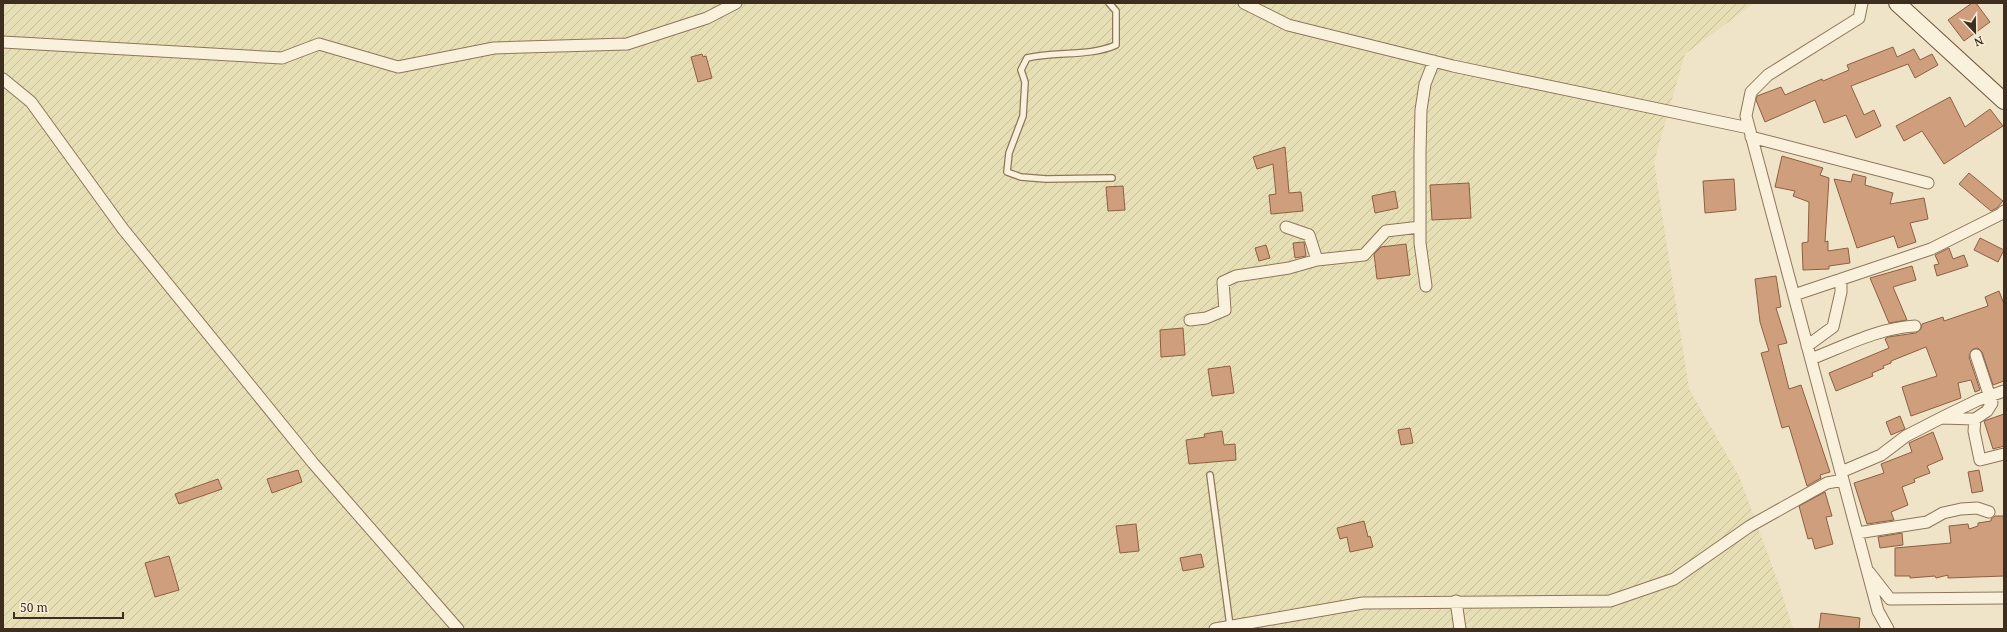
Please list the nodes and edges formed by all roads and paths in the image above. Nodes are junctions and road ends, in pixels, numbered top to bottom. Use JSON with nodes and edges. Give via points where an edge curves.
{"nodes":[{"id":1,"x":736,"y":3,"type":"edge"},
{"id":2,"x":1109,"y":3,"type":"edge"},
{"id":3,"x":1244,"y":3,"type":"edge"},
{"id":4,"x":1862,"y":3,"type":"edge"},
{"id":5,"x":1897,"y":3,"type":"edge"},
{"id":6,"x":3,"y":42,"type":"edge"},
{"id":7,"x":1434,"y":61,"type":"junction"},
{"id":8,"x":3,"y":78,"type":"edge"},
{"id":9,"x":2004,"y":101,"type":"edge"},
{"id":10,"x":1750,"y":132,"type":"junction"},
{"id":11,"x":1112,"y":178,"type":"dead end"},
{"id":12,"x":1928,"y":183,"type":"dead end"},
{"id":13,"x":2004,"y":210,"type":"edge"},
{"id":14,"x":1286,"y":227,"type":"dead end"},
{"id":15,"x":1420,"y":227,"type":"junction"},
{"id":16,"x":1317,"y":260,"type":"junction"},
{"id":17,"x":1841,"y":279,"type":"junction"},
{"id":18,"x":1426,"y":286,"type":"dead end"},
{"id":19,"x":1794,"y":295,"type":"junction"},
{"id":20,"x":1190,"y":320,"type":"dead end"},
{"id":21,"x":1915,"y":326,"type":"dead end"},
{"id":22,"x":1808,"y":346,"type":"junction"},
{"id":23,"x":1976,"y":355,"type":"dead end"},
{"id":24,"x":1811,"y":359,"type":"junction"},
{"id":25,"x":2000,"y":393,"type":"edge"},
{"id":26,"x":1941,"y":418,"type":"junction"},
{"id":27,"x":1975,"y":419,"type":"junction"},
{"id":28,"x":2004,"y":454,"type":"edge"},
{"id":29,"x":1210,"y":475,"type":"dead end"},
{"id":30,"x":1842,"y":476,"type":"junction"},
{"id":31,"x":1989,"y":512,"type":"dead end"},
{"id":32,"x":1857,"y":533,"type":"junction"},
{"id":33,"x":1866,"y":568,"type":"junction"},
{"id":34,"x":2004,"y":598,"type":"edge"},
{"id":35,"x":1456,"y":602,"type":"junction"},
{"id":36,"x":1230,"y":626,"type":"junction"},
{"id":37,"x":458,"y":629,"type":"edge"},
{"id":38,"x":1215,"y":629,"type":"edge"},
{"id":39,"x":1460,"y":629,"type":"edge"},
{"id":40,"x":1888,"y":629,"type":"edge"}],
"edges":[{"from":1,"to":6,"type":"street","via":[[707,18],[627,44],[494,48],[398,67],[319,44],[282,58]]},
{"from":2,"to":11,"type":"lane","via":[[1116,11],[1116,45],[1105,50],[1043,54],[1027,58],[1021,70],[1024,82],[1023,116],[1008,153],[1007,172],[1021,177],[1046,179]]},
{"from":3,"to":7,"type":"street","via":[[1288,25]]},
{"from":4,"to":10,"type":"street","via":[[1860,18],[1768,75],[1751,92],[1746,116]]},
{"from":5,"to":9,"type":"street"},
{"from":7,"to":10,"type":"street"},
{"from":7,"to":15,"type":"street","via":[[1425,84],[1422,110]]},
{"from":8,"to":37,"type":"street","via":[[31,102],[123,229],[303,450]]},
{"from":10,"to":12,"type":"street"},
{"from":10,"to":19,"type":"street"},
{"from":13,"to":17,"type":"street","via":[[2002,214],[1931,249]]},
{"from":14,"to":16,"type":"street","via":[[1309,235]]},
{"from":15,"to":16,"type":"street","via":[[1386,231],[1364,255]]},
{"from":15,"to":18,"type":"street"},
{"from":16,"to":20,"type":"street","via":[[1289,268],[1236,276],[1223,282],[1225,310],[1206,318]]},
{"from":17,"to":19,"type":"street"},
{"from":17,"to":22,"type":"street","via":[[1841,292],[1833,327]]},
{"from":19,"to":22,"type":"street"},
{"from":21,"to":24,"type":"street","via":[[1898,327],[1869,336]]},
{"from":22,"to":24,"type":"street"},
{"from":23,"to":25,"type":"street"},
{"from":24,"to":30,"type":"street"},
{"from":25,"to":26,"type":"street"},
{"from":25,"to":27,"type":"street","via":[[1986,411]]},
{"from":26,"to":27,"type":"street"},
{"from":26,"to":30,"type":"street","via":[[1906,436],[1881,456]]},
{"from":27,"to":28,"type":"street","via":[[1974,431],[1980,460]]},
{"from":29,"to":36,"type":"lane"},
{"from":30,"to":32,"type":"street"},
{"from":30,"to":35,"type":"street","via":[[1750,526],[1674,579],[1610,601]]},
{"from":31,"to":32,"type":"street","via":[[1977,508],[1961,508],[1943,513],[1927,522]]},
{"from":32,"to":33,"type":"street"},
{"from":33,"to":34,"type":"street","via":[[1890,598]]},
{"from":33,"to":40,"type":"street","via":[[1878,612]]},
{"from":35,"to":36,"type":"street","via":[[1363,603]]},
{"from":35,"to":39,"type":"street"},
{"from":36,"to":38,"type":"street"}]}
